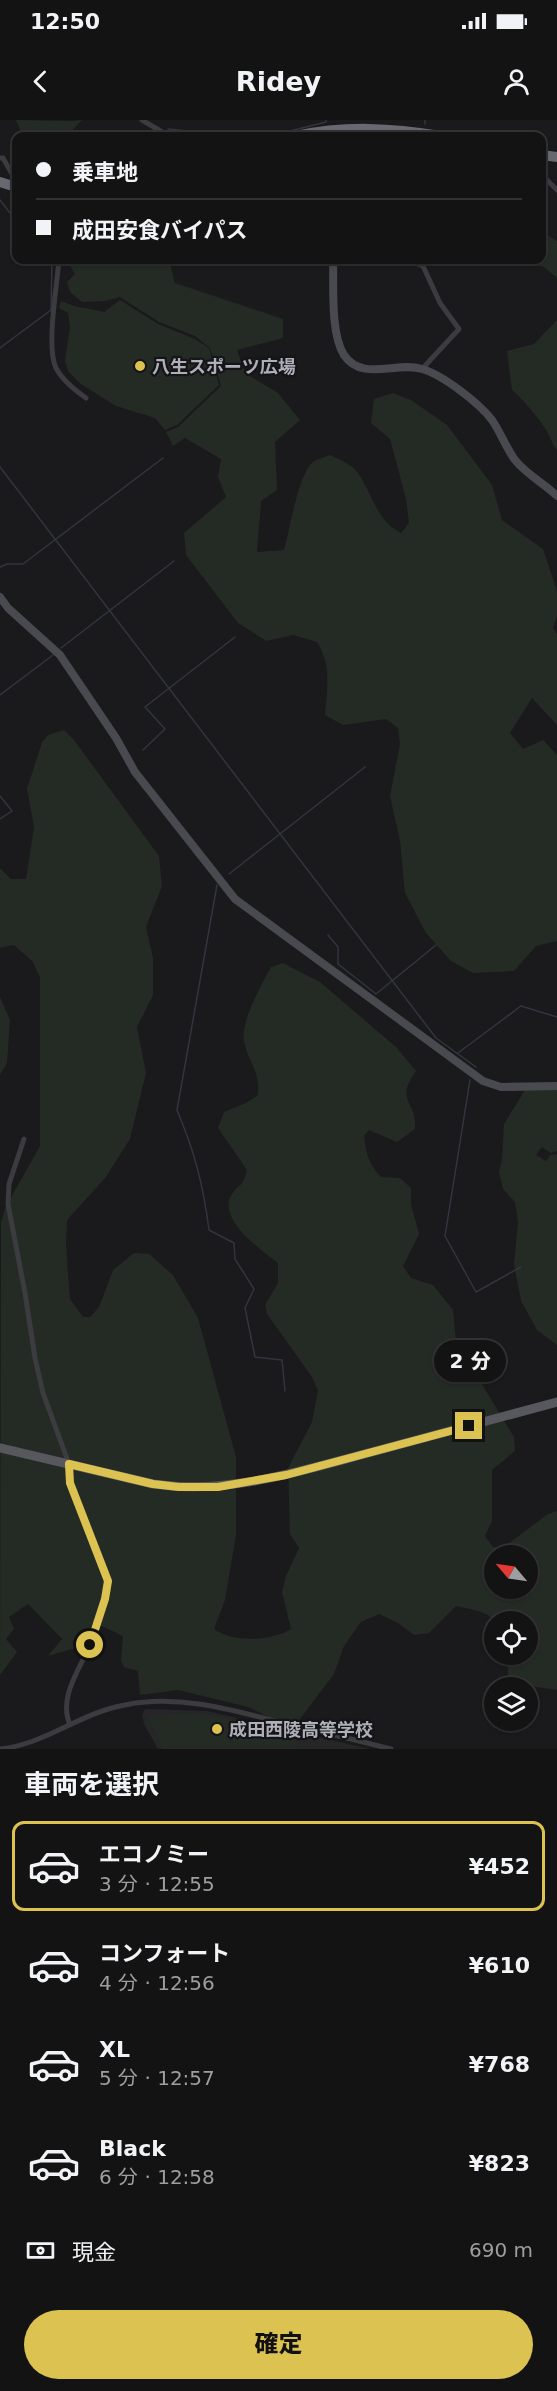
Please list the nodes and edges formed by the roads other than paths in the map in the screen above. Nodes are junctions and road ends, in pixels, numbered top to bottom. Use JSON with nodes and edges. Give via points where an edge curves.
{"nodes":[{"id":1,"x":142,"y":120,"type":"edge"},
{"id":2,"x":162,"y":132,"type":"edge"},
{"id":3,"x":317,"y":132,"type":"edge"},
{"id":4,"x":410,"y":132,"type":"edge"},
{"id":5,"x":0,"y":158,"type":"edge"},
{"id":6,"x":12,"y":174,"type":"edge"},
{"id":7,"x":546,"y":179,"type":"edge"},
{"id":8,"x":557,"y":190,"type":"edge"},
{"id":9,"x":58,"y":264,"type":"edge"},
{"id":10,"x":333,"y":264,"type":"edge"},
{"id":11,"x":416,"y":264,"type":"edge"},
{"id":12,"x":422,"y":369,"type":"junction"},
{"id":13,"x":86,"y":398,"type":"dead end"},
{"id":14,"x":557,"y":496,"type":"edge"},
{"id":15,"x":0,"y":597,"type":"edge"},
{"id":16,"x":557,"y":1086,"type":"edge"},
{"id":17,"x":24,"y":1139,"type":"dead end"},
{"id":18,"x":557,"y":1402,"type":"edge"},
{"id":19,"x":0,"y":1448,"type":"edge"},
{"id":20,"x":69,"y":1464,"type":"junction"},
{"id":21,"x":70,"y":1725,"type":"junction"},
{"id":22,"x":0,"y":1749,"type":"edge"},
{"id":23,"x":391,"y":1749,"type":"edge"}],
"edges":[{"from":1,"to":2,"type":"street"},
{"from":3,"to":4,"type":"highway","via":[[356,128]]},
{"from":5,"to":6,"type":"street"},
{"from":7,"to":8,"type":"street"},
{"from":9,"to":13,"type":"street","via":[[53,360],[60,376]]},
{"from":10,"to":12,"type":"street","via":[[334,323],[344,354],[368,370]]},
{"from":11,"to":12,"type":"street","via":[[423,267],[440,303],[459,329]]},
{"from":12,"to":14,"type":"street","via":[[481,408],[516,461]]},
{"from":15,"to":16,"type":"street","via":[[60,655],[135,772],[235,899],[483,1081],[501,1087]]},
{"from":17,"to":20,"type":"street","via":[[9,1184],[10,1217],[43,1393]]},
{"from":18,"to":20,"type":"main road","via":[[245,1484],[200,1488],[153,1484]]},
{"from":19,"to":20,"type":"main road"},
{"from":20,"to":21,"type":"street","via":[[70,1483],[108,1581],[93,1638],[70,1689]]},
{"from":21,"to":22,"type":"street","via":[[36,1742]]},
{"from":21,"to":23,"type":"street","via":[[122,1705],[176,1702],[221,1708]]}]}
